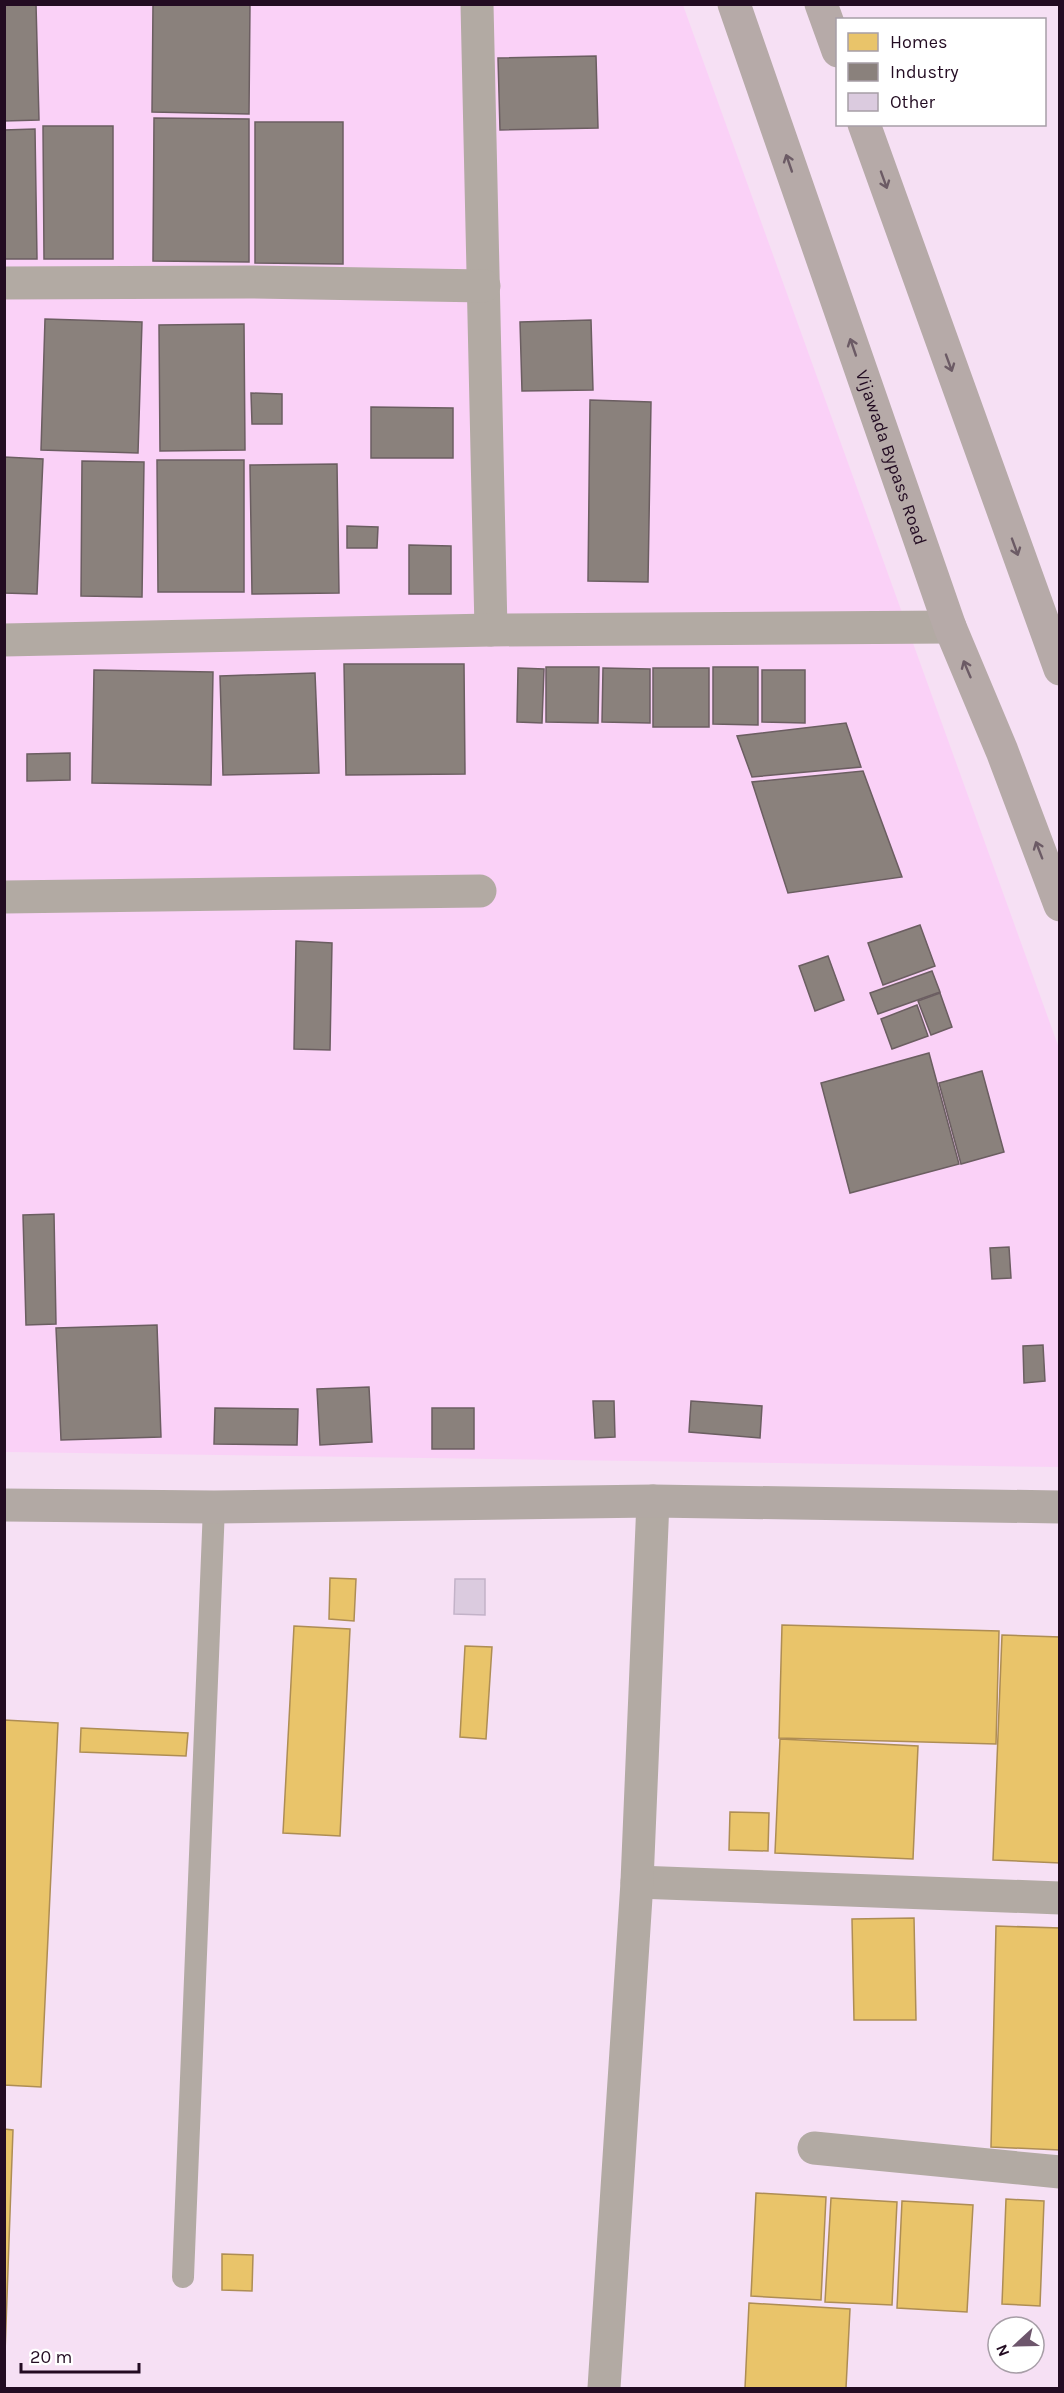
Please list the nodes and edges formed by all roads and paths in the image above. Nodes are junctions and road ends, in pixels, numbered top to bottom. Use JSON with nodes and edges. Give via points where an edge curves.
{"nodes":[{"id":1,"x":477,"y":4,"type":"edge"},
{"id":2,"x":734,"y":4,"type":"edge"},
{"id":3,"x":821,"y":4,"type":"edge"},
{"id":4,"x":836,"y":48,"type":"edge"},
{"id":5,"x":865,"y":126,"type":"edge"},
{"id":6,"x":4,"y":284,"type":"edge"},
{"id":7,"x":484,"y":286,"type":"junction"},
{"id":8,"x":950,"y":627,"type":"junction"},
{"id":9,"x":491,"y":630,"type":"junction"},
{"id":10,"x":4,"y":640,"type":"edge"},
{"id":11,"x":1059,"y":669,"type":"edge"},
{"id":12,"x":480,"y":891,"type":"dead end"},
{"id":13,"x":4,"y":897,"type":"edge"},
{"id":14,"x":1059,"y":905,"type":"edge"},
{"id":15,"x":654,"y":1501,"type":"junction"},
{"id":16,"x":4,"y":1505,"type":"edge"},
{"id":17,"x":1059,"y":1507,"type":"edge"},
{"id":18,"x":214,"y":1508,"type":"junction"},
{"id":19,"x":638,"y":1882,"type":"junction"},
{"id":20,"x":1059,"y":1898,"type":"edge"},
{"id":21,"x":814,"y":2148,"type":"dead end"},
{"id":22,"x":1059,"y":2172,"type":"edge"},
{"id":23,"x":183,"y":2277,"type":"dead end"},
{"id":24,"x":604,"y":2388,"type":"edge"}],
"edges":[{"from":1,"to":7,"type":"street"},
{"from":8,"to":2,"type":"main road","name":"Vijawada Bypass Road","one_way":true},
{"from":3,"to":4,"type":"main road"},
{"from":5,"to":11,"type":"main road","one_way":true},
{"from":6,"to":7,"type":"street","via":[[250,282]]},
{"from":7,"to":9,"type":"street"},
{"from":8,"to":9,"type":"street"},
{"from":14,"to":8,"type":"main road","name":"Vijawada Bypass Road","one_way":true,"via":[[1002,751]]},
{"from":9,"to":10,"type":"street"},
{"from":12,"to":13,"type":"street"},
{"from":15,"to":17,"type":"street"},
{"from":15,"to":18,"type":"street"},
{"from":15,"to":19,"type":"street"},
{"from":16,"to":18,"type":"street"},
{"from":18,"to":23,"type":"lane"},
{"from":19,"to":20,"type":"street"},
{"from":19,"to":24,"type":"street"},
{"from":21,"to":22,"type":"street"}]}
